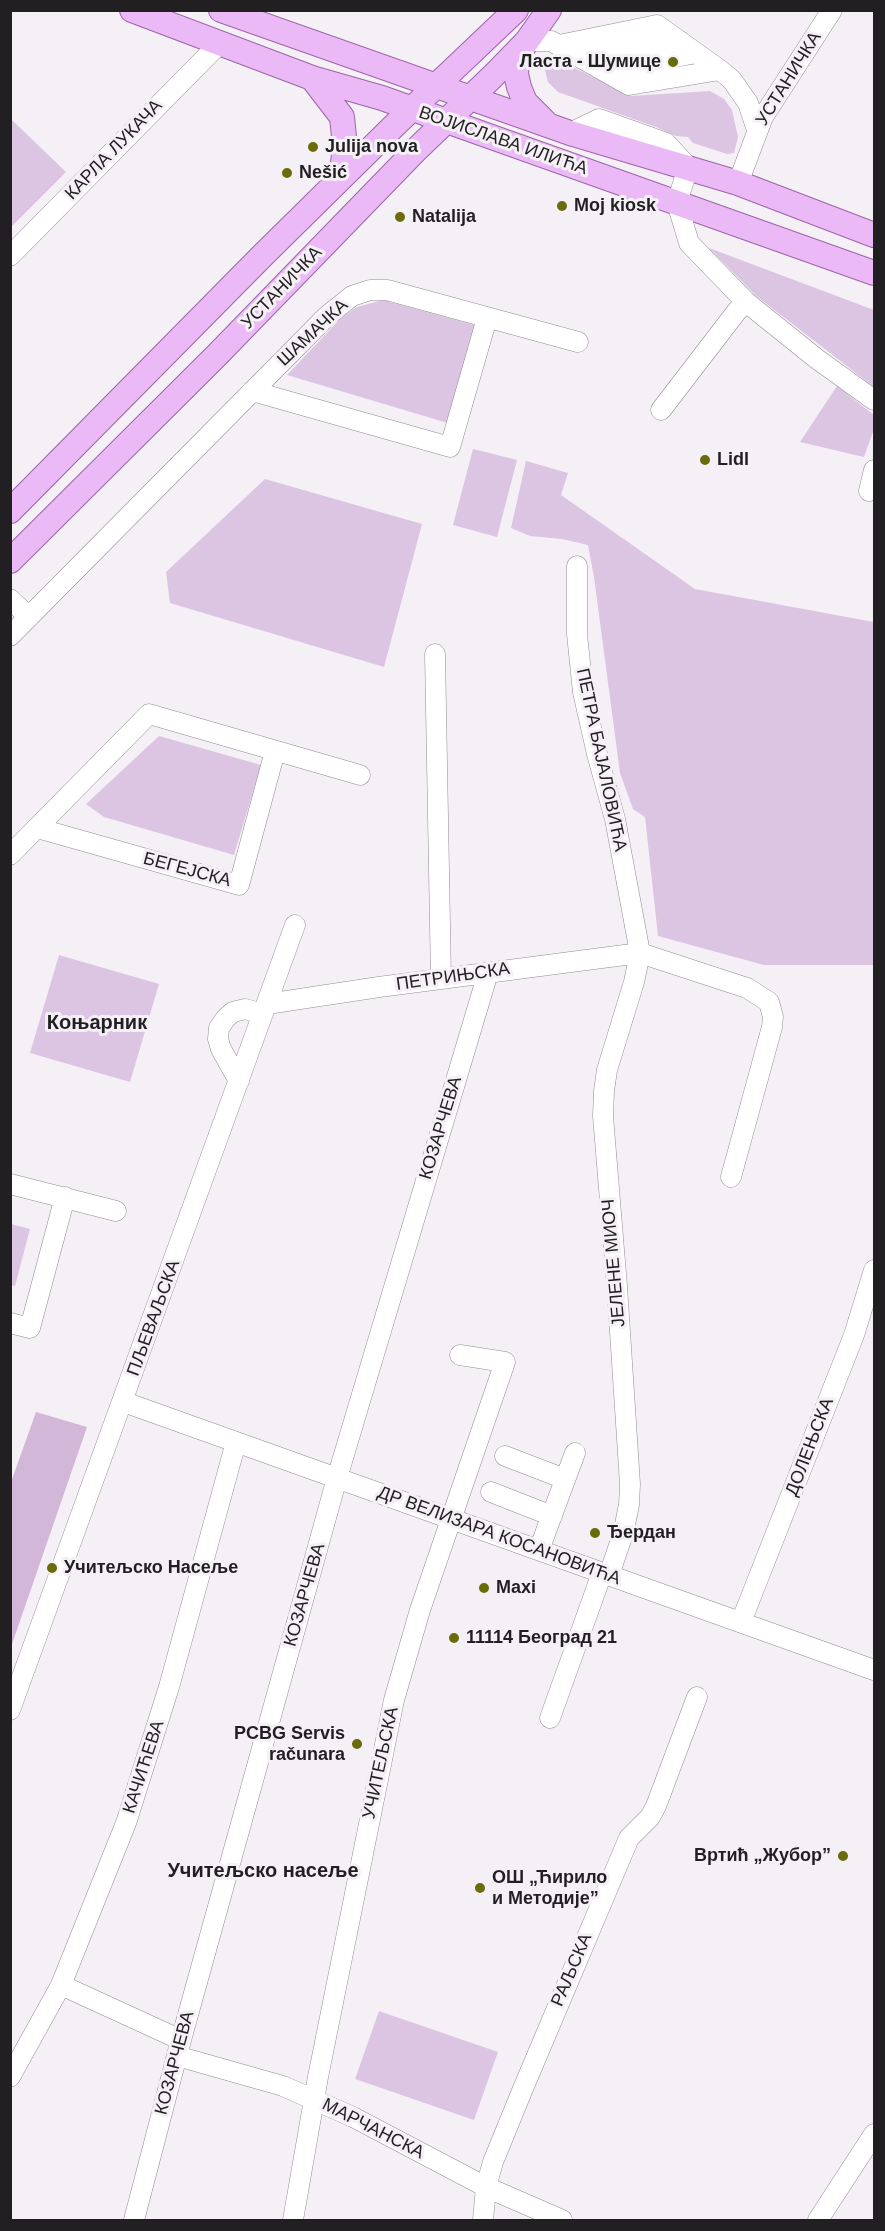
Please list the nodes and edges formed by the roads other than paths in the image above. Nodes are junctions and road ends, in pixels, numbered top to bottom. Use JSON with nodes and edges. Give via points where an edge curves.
{"nodes":[{"id":1,"x":132,"y":10,"type":"edge"},
{"id":2,"x":221,"y":10,"type":"edge"},
{"id":3,"x":516,"y":10,"type":"edge"},
{"id":4,"x":549,"y":10,"type":"edge"},
{"id":5,"x":832,"y":10,"type":"edge"},
{"id":6,"x":251,"y":15,"type":"edge"},
{"id":7,"x":527,"y":41,"type":"junction"},
{"id":8,"x":681,"y":41,"type":"junction"},
{"id":9,"x":218,"y":45,"type":"junction"},
{"id":10,"x":559,"y":45,"type":"junction"},
{"id":11,"x":696,"y":53,"type":"junction"},
{"id":12,"x":583,"y":59,"type":"junction"},
{"id":13,"x":720,"y":70,"type":"junction"},
{"id":14,"x":605,"y":71,"type":"junction"},
{"id":15,"x":312,"y":78,"type":"junction"},
{"id":16,"x":437,"y":87,"type":"junction"},
{"id":17,"x":470,"y":98,"type":"junction"},
{"id":18,"x":412,"y":110,"type":"junction"},
{"id":19,"x":444,"y":122,"type":"junction"},
{"id":20,"x":561,"y":130,"type":"junction"},
{"id":21,"x":757,"y":130,"type":"junction"},
{"id":22,"x":688,"y":167,"type":"junction"},
{"id":23,"x":341,"y":178,"type":"junction"},
{"id":24,"x":738,"y":183,"type":"junction"},
{"id":25,"x":677,"y":203,"type":"junction"},
{"id":26,"x":874,"y":235,"type":"edge"},
{"id":27,"x":10,"y":256,"type":"edge"},
{"id":28,"x":874,"y":273,"type":"edge"},
{"id":29,"x":746,"y":302,"type":"junction"},
{"id":30,"x":487,"y":318,"type":"junction"},
{"id":31,"x":578,"y":342,"type":"dead end"},
{"id":32,"x":252,"y":392,"type":"junction"},
{"id":33,"x":874,"y":400,"type":"edge"},
{"id":34,"x":661,"y":410,"type":"dead end"},
{"id":35,"x":874,"y":470,"type":"edge"},
{"id":36,"x":869,"y":491,"type":"dead end"},
{"id":37,"x":10,"y":511,"type":"edge"},
{"id":38,"x":10,"y":561,"type":"edge"},
{"id":39,"x":577,"y":566,"type":"dead end"},
{"id":40,"x":10,"y":599,"type":"edge"},
{"id":41,"x":29,"y":617,"type":"junction"},
{"id":42,"x":10,"y":636,"type":"edge"},
{"id":43,"x":435,"y":654,"type":"dead end"},
{"id":44,"x":275,"y":751,"type":"junction"},
{"id":45,"x":360,"y":775,"type":"dead end"},
{"id":46,"x":38,"y":828,"type":"junction"},
{"id":47,"x":10,"y":855,"type":"edge"},
{"id":48,"x":295,"y":925,"type":"dead end"},
{"id":49,"x":640,"y":953,"type":"junction"},
{"id":50,"x":488,"y":973,"type":"junction"},
{"id":51,"x":441,"y":979,"type":"junction"},
{"id":52,"x":265,"y":1009,"type":"junction"},
{"id":53,"x":239,"y":1081,"type":"junction"},
{"id":54,"x":731,"y":1177,"type":"dead end"},
{"id":55,"x":10,"y":1184,"type":"edge"},
{"id":56,"x":65,"y":1197,"type":"junction"},
{"id":57,"x":116,"y":1211,"type":"dead end"},
{"id":58,"x":874,"y":1270,"type":"edge"},
{"id":59,"x":20,"y":1325,"type":"edge"},
{"id":60,"x":460,"y":1355,"type":"dead end"},
{"id":61,"x":124,"y":1402,"type":"junction"},
{"id":62,"x":236,"y":1442,"type":"junction"},
{"id":63,"x":575,"y":1453,"type":"dead end"},
{"id":64,"x":505,"y":1456,"type":"dead end"},
{"id":65,"x":337,"y":1478,"type":"junction"},
{"id":66,"x":565,"y":1479,"type":"junction"},
{"id":67,"x":492,"y":1492,"type":"dead end"},
{"id":68,"x":552,"y":1516,"type":"junction"},
{"id":69,"x":451,"y":1519,"type":"junction"},
{"id":70,"x":539,"y":1550,"type":"junction"},
{"id":71,"x":606,"y":1574,"type":"junction"},
{"id":72,"x":741,"y":1622,"type":"junction"},
{"id":73,"x":874,"y":1670,"type":"edge"},
{"id":74,"x":697,"y":1697,"type":"dead end"},
{"id":75,"x":10,"y":1710,"type":"edge"},
{"id":76,"x":550,"y":1718,"type":"dead end"},
{"id":77,"x":61,"y":1984,"type":"junction"},
{"id":78,"x":179,"y":2048,"type":"junction"},
{"id":79,"x":10,"y":2077,"type":"edge"},
{"id":80,"x":314,"y":2099,"type":"junction"},
{"id":81,"x":874,"y":2134,"type":"edge"},
{"id":82,"x":486,"y":2187,"type":"junction"},
{"id":83,"x":134,"y":2220,"type":"edge"},
{"id":84,"x":293,"y":2220,"type":"edge"},
{"id":85,"x":483,"y":2220,"type":"edge"},
{"id":86,"x":562,"y":2220,"type":"edge"},
{"id":87,"x":818,"y":2220,"type":"edge"}],
"edges":[{"from":1,"to":9,"type":"main road","name":"ВОЈИСЛАВА ИЛИЋА"},
{"from":2,"to":6,"type":"main road","name":"ВОЈИСЛАВА ИЛИЋА"},
{"from":3,"to":16,"type":"main road","name":"УСТАНИЧКА"},
{"from":4,"to":7,"type":"main road","name":"УСТАНИЧКА"},
{"from":5,"to":21,"type":"street","name":"УСТАНИЧКА"},
{"from":6,"to":16,"type":"main road","name":"ВОЈИСЛАВА ИЛИЋА"},
{"from":7,"to":10,"type":"street"},
{"from":7,"to":17,"type":"main road","name":"УСТАНИЧКА"},
{"from":7,"to":20,"type":"main road","via":[[518,60],[519,87],[535,114]]},
{"from":8,"to":10,"type":"street","via":[[657,25]]},
{"from":8,"to":11,"type":"street"},
{"from":8,"to":12,"type":"street"},
{"from":9,"to":15,"type":"main road","name":"ВОЈИСЛАВА ИЛИЋА"},
{"from":9,"to":27,"type":"street","name":"КАРЛА ЛУКАЧА"},
{"from":10,"to":12,"type":"street"},
{"from":11,"to":13,"type":"street"},
{"from":11,"to":14,"type":"street"},
{"from":12,"to":14,"type":"street"},
{"from":13,"to":14,"type":"street","via":[[629,85]]},
{"from":13,"to":21,"type":"street","via":[[744,97]]},
{"from":15,"to":18,"type":"main road","name":"ВОЈИСЛАВА ИЛИЋА"},
{"from":15,"to":23,"type":"main road","via":[[342,117],[345,147]]},
{"from":16,"to":17,"type":"main road","name":"ВОЈИСЛАВА ИЛИЋА"},
{"from":16,"to":18,"type":"main road","name":"УСТАНИЧКА"},
{"from":17,"to":19,"type":"main road","name":"УСТАНИЧКА"},
{"from":17,"to":20,"type":"main road","name":"ВОЈИСЛАВА ИЛИЋА"},
{"from":18,"to":19,"type":"main road","name":"ВОЈИСЛАВА ИЛИЋА"},
{"from":18,"to":23,"type":"main road","name":"УСТАНИЧКА"},
{"from":19,"to":25,"type":"main road","name":"ВОЈИСЛАВА ИЛИЋА"},
{"from":19,"to":38,"type":"main road","name":"УСТАНИЧКА"},
{"from":20,"to":22,"type":"main road","name":"ВОЈИСЛАВА ИЛИЋА"},
{"from":21,"to":24,"type":"street","name":"УСТАНИЧКА"},
{"from":22,"to":24,"type":"main road","name":"ВОЈИСЛАВА ИЛИЋА"},
{"from":22,"to":25,"type":"street"},
{"from":23,"to":37,"type":"main road","name":"УСТАНИЧКА"},
{"from":24,"to":26,"type":"main road","name":"ВОЈИСЛАВА ИЛИЋА"},
{"from":25,"to":28,"type":"main road","name":"ВОЈИСЛАВА ИЛИЋА"},
{"from":25,"to":29,"type":"street","via":[[689,243]]},
{"from":29,"to":33,"type":"street"},
{"from":29,"to":34,"type":"street"},
{"from":30,"to":31,"type":"street","name":"ШАМАЧКА"},
{"from":30,"to":32,"type":"street","name":"ШАМАЧКА","via":[[387,290],[370,290],[342,303]]},
{"from":30,"to":32,"type":"street","via":[[450,447]]},
{"from":32,"to":41,"type":"street"},
{"from":35,"to":36,"type":"street"},
{"from":39,"to":49,"type":"street","name":"ПЕТРА БАЈАЛОВИЋА","via":[[577,634],[584,692],[615,819]]},
{"from":40,"to":41,"type":"street"},
{"from":41,"to":42,"type":"street"},
{"from":43,"to":51,"type":"street"},
{"from":44,"to":45,"type":"street"},
{"from":44,"to":46,"type":"street","via":[[149,714]]},
{"from":44,"to":46,"type":"street","name":"БЕГЕЈСКА","via":[[239,885]]},
{"from":46,"to":47,"type":"street"},
{"from":48,"to":52,"type":"street","name":"ПЉЕВАЉСКА"},
{"from":49,"to":50,"type":"street","name":"ПЕТРИЊСКА"},
{"from":49,"to":54,"type":"street","via":[[747,988],[769,1002],[772,1028]]},
{"from":49,"to":71,"type":"street","name":"ЈЕЛЕНЕ МИОЧ","via":[[604,1091],[630,1484],[623,1534]]},
{"from":50,"to":51,"type":"street","name":"ПЕТРИЊСКА"},
{"from":50,"to":65,"type":"street","name":"КОЗАРЧЕВА"},
{"from":51,"to":52,"type":"street","name":"ПЕТРИЊСКА"},
{"from":52,"to":53,"type":"street","name":"ПЉЕВАЉСКА"},
{"from":52,"to":53,"type":"street","name":"ПЕТРИЊСКА","via":[[234,1012],[219,1028],[221,1049]]},
{"from":53,"to":61,"type":"street","name":"ПЉЕВАЉСКА"},
{"from":55,"to":56,"type":"street"},
{"from":56,"to":57,"type":"street"},
{"from":56,"to":59,"type":"street"},
{"from":58,"to":72,"type":"street","name":"ДОЛЕЊСКА","via":[[854,1335]]},
{"from":60,"to":69,"type":"street","name":"УЧИТЕЉСКА","via":[[506,1362]]},
{"from":61,"to":62,"type":"street","name":"ДР ВЕЛИЗАРА КОСАНОВИЋА"},
{"from":61,"to":75,"type":"street","name":"ПЉЕВАЉСКА"},
{"from":62,"to":65,"type":"street","name":"ДР ВЕЛИЗАРА КОСАНОВИЋА"},
{"from":62,"to":77,"type":"street","name":"КАЧИЋЕВА","via":[[144,1768]]},
{"from":63,"to":66,"type":"street"},
{"from":64,"to":66,"type":"street"},
{"from":65,"to":69,"type":"street","name":"ДР ВЕЛИЗАРА КОСАНОВИЋА"},
{"from":65,"to":78,"type":"street","name":"КОЗАРЧЕВА"},
{"from":66,"to":68,"type":"street"},
{"from":67,"to":68,"type":"street"},
{"from":68,"to":70,"type":"street"},
{"from":69,"to":70,"type":"street","name":"ДР ВЕЛИЗАРА КОСАНОВИЋА"},
{"from":69,"to":80,"type":"street","name":"УЧИТЕЉСКА","via":[[394,1700]]},
{"from":70,"to":71,"type":"street","name":"ДР ВЕЛИЗАРА КОСАНОВИЋА"},
{"from":71,"to":72,"type":"street","name":"ДР ВЕЛИЗАРА КОСАНОВИЋА"},
{"from":71,"to":76,"type":"street","name":"ЈЕЛЕНЕ МИОЧ"},
{"from":72,"to":73,"type":"street","name":"ДР ВЕЛИЗАРА КОСАНОВИЋА"},
{"from":74,"to":82,"type":"street","name":"РАЉСКА","via":[[656,1806],[629,1838],[522,2091]]},
{"from":77,"to":78,"type":"street","name":"МАРЧАНСКА"},
{"from":77,"to":79,"type":"street","name":"КАЧИЋЕВА"},
{"from":78,"to":80,"type":"street","name":"МАРЧАНСКА"},
{"from":78,"to":83,"type":"street","name":"КОЗАРЧЕВА"},
{"from":80,"to":82,"type":"street","name":"МАРЧАНСКА"},
{"from":80,"to":84,"type":"street","name":"УЧИТЕЉСКА"},
{"from":81,"to":87,"type":"street"},
{"from":82,"to":85,"type":"street","name":"РАЉСКА"},
{"from":82,"to":86,"type":"street","name":"МАРЧАНСКА"}]}
